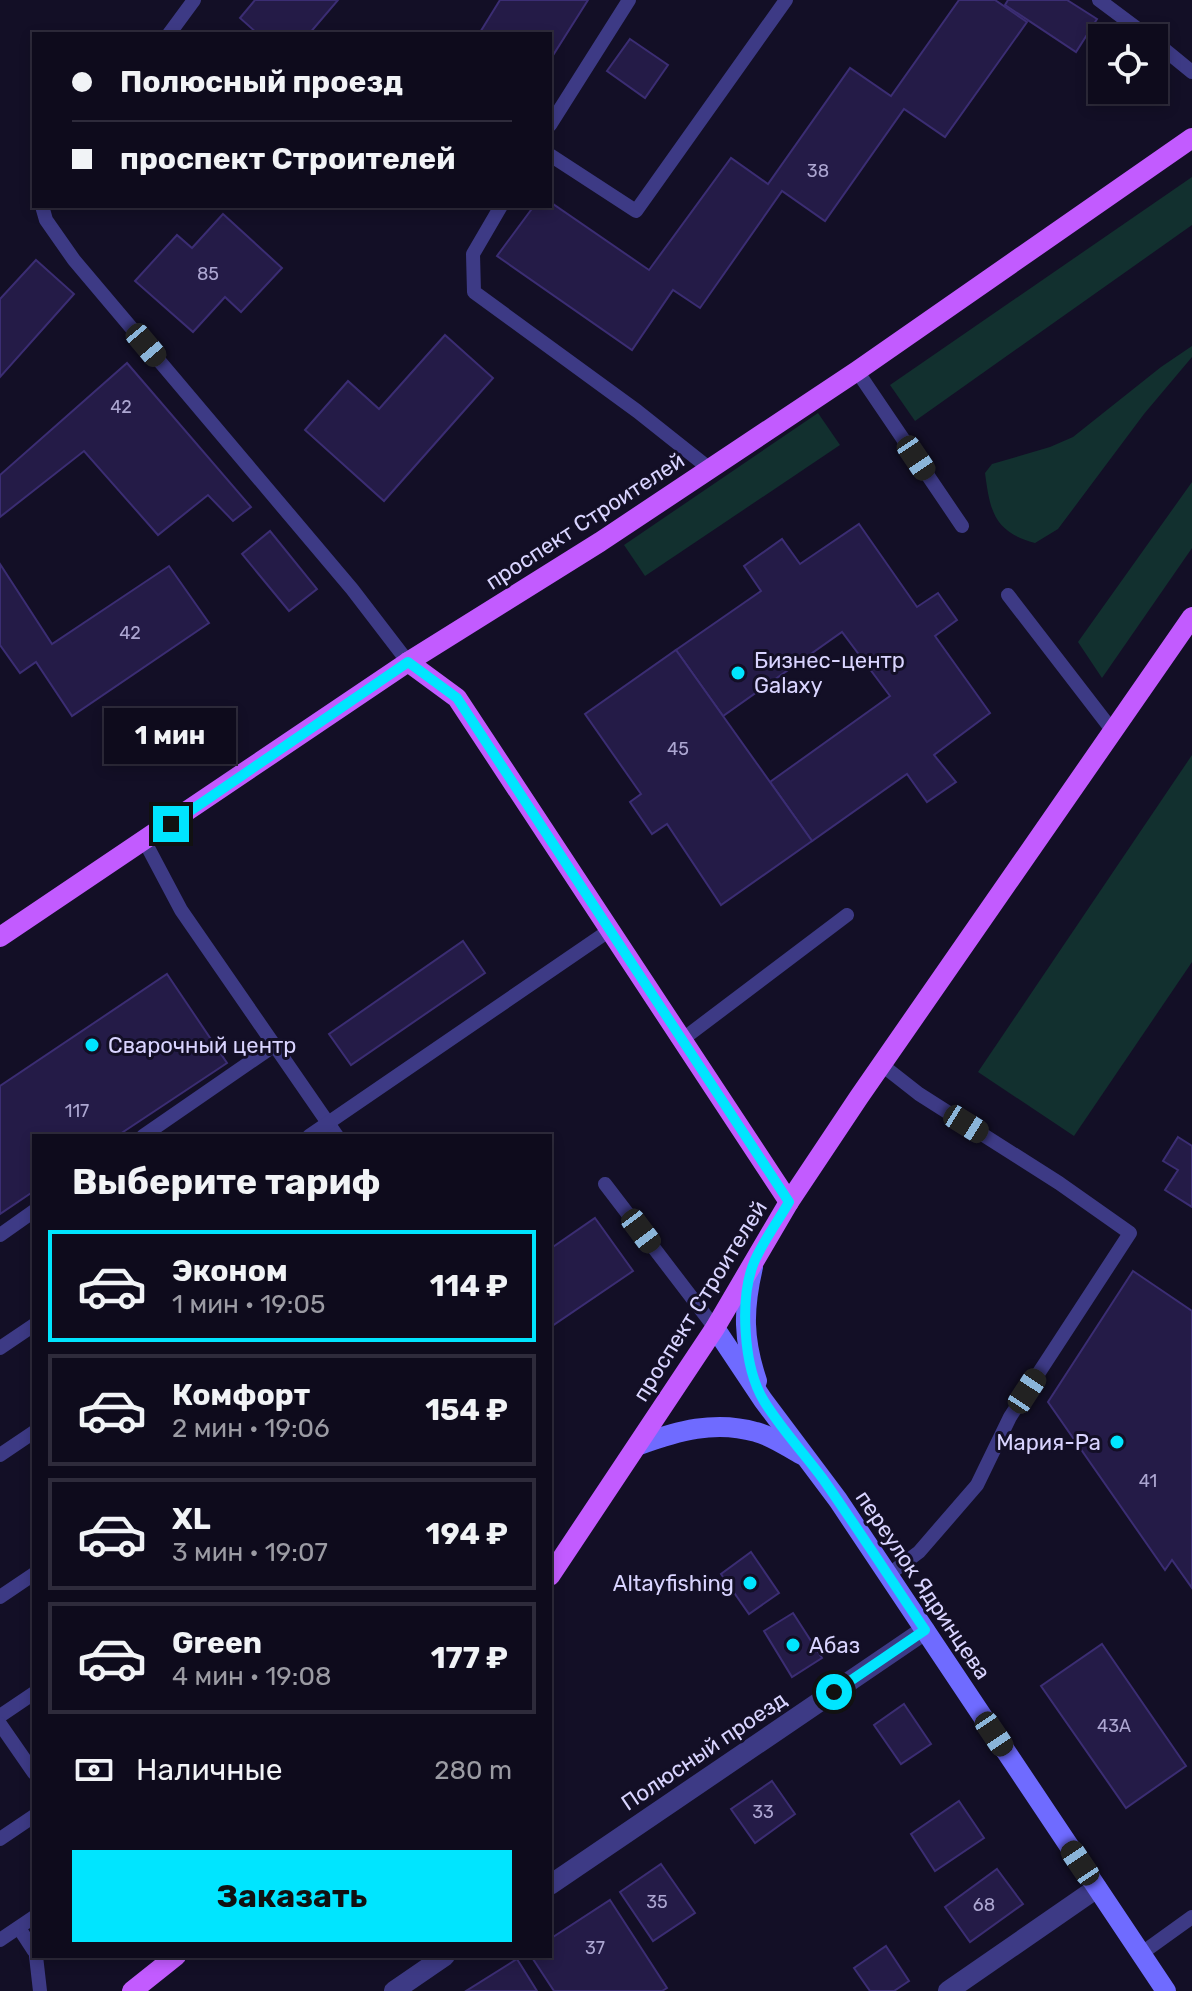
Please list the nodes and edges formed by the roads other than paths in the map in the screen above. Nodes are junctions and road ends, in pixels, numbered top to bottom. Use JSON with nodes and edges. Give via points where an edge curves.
{"nodes":[{"id":1,"x":194,"y":0,"type":"edge"},
{"id":2,"x":629,"y":0,"type":"edge"},
{"id":3,"x":786,"y":0,"type":"edge"},
{"id":4,"x":1099,"y":0,"type":"edge"},
{"id":5,"x":1131,"y":24,"type":"edge"},
{"id":6,"x":170,"y":32,"type":"edge"},
{"id":7,"x":1168,"y":53,"type":"edge"},
{"id":8,"x":1192,"y":72,"type":"edge"},
{"id":9,"x":552,"y":122,"type":"edge"},
{"id":10,"x":1192,"y":138,"type":"edge"},
{"id":11,"x":552,"y":156,"type":"edge"},
{"id":12,"x":43,"y":208,"type":"edge"},
{"id":13,"x":500,"y":208,"type":"edge"},
{"id":14,"x":857,"y":371,"type":"junction"},
{"id":15,"x":710,"y":469,"type":"junction"},
{"id":16,"x":962,"y":526,"type":"dead end"},
{"id":17,"x":1008,"y":595,"type":"dead end"},
{"id":18,"x":1192,"y":617,"type":"edge"},
{"id":19,"x":408,"y":662,"type":"junction"},
{"id":20,"x":1112,"y":730,"type":"junction"},
{"id":21,"x":145,"y":842,"type":"junction"},
{"id":22,"x":847,"y":915,"type":"dead end"},
{"id":23,"x":610,"y":930,"type":"junction"},
{"id":24,"x":0,"y":937,"type":"edge"},
{"id":25,"x":683,"y":1039,"type":"junction"},
{"id":26,"x":275,"y":1045,"type":"junction"},
{"id":27,"x":882,"y":1065,"type":"junction"},
{"id":28,"x":328,"y":1123,"type":"junction"},
{"id":29,"x":146,"y":1134,"type":"edge"},
{"id":30,"x":312,"y":1134,"type":"edge"},
{"id":31,"x":336,"y":1134,"type":"edge"},
{"id":32,"x":605,"y":1184,"type":"dead end"},
{"id":33,"x":789,"y":1202,"type":"junction"},
{"id":34,"x":32,"y":1212,"type":"edge"},
{"id":35,"x":0,"y":1235,"type":"edge"},
{"id":36,"x":754,"y":1261,"type":"junction"},
{"id":37,"x":32,"y":1326,"type":"edge"},
{"id":38,"x":715,"y":1328,"type":"junction"},
{"id":39,"x":0,"y":1348,"type":"edge"},
{"id":40,"x":763,"y":1400,"type":"junction"},
{"id":41,"x":32,"y":1433,"type":"edge"},
{"id":42,"x":639,"y":1445,"type":"junction"},
{"id":43,"x":0,"y":1455,"type":"edge"},
{"id":44,"x":808,"y":1458,"type":"junction"},
{"id":45,"x":552,"y":1573,"type":"edge"},
{"id":46,"x":32,"y":1575,"type":"edge"},
{"id":47,"x":888,"y":1575,"type":"junction"},
{"id":48,"x":0,"y":1597,"type":"edge"},
{"id":49,"x":925,"y":1630,"type":"junction"},
{"id":50,"x":32,"y":1694,"type":"edge"},
{"id":51,"x":0,"y":1716,"type":"edge"},
{"id":52,"x":0,"y":1724,"type":"edge"},
{"id":53,"x":32,"y":1770,"type":"edge"},
{"id":54,"x":32,"y":1817,"type":"edge"},
{"id":55,"x":0,"y":1839,"type":"edge"},
{"id":56,"x":552,"y":1884,"type":"edge"},
{"id":57,"x":1097,"y":1888,"type":"junction"},
{"id":58,"x":1192,"y":1917,"type":"edge"},
{"id":59,"x":32,"y":1918,"type":"edge"},
{"id":60,"x":19,"y":1928,"type":"junction"},
{"id":61,"x":0,"y":1940,"type":"edge"},
{"id":62,"x":32,"y":1949,"type":"edge"},
{"id":63,"x":1142,"y":1953,"type":"junction"},
{"id":64,"x":36,"y":1958,"type":"edge"},
{"id":65,"x":173,"y":1958,"type":"edge"},
{"id":66,"x":442,"y":1958,"type":"edge"},
{"id":67,"x":40,"y":1991,"type":"edge"},
{"id":68,"x":132,"y":1991,"type":"edge"},
{"id":69,"x":394,"y":1991,"type":"edge"},
{"id":70,"x":948,"y":1991,"type":"edge"},
{"id":71,"x":1166,"y":1991,"type":"edge"}],
"edges":[{"from":1,"to":6,"type":"lane"},
{"from":2,"to":9,"type":"lane"},
{"from":3,"to":11,"type":"lane","via":[[636,211]]},
{"from":4,"to":5,"type":"lane"},
{"from":7,"to":8,"type":"lane"},
{"from":10,"to":14,"type":"main road","name":"проспект Строителей"},
{"from":12,"to":19,"type":"lane","via":[[74,260]]},
{"from":13,"to":15,"type":"lane","via":[[473,254],[474,292]]},
{"from":14,"to":15,"type":"main road","name":"проспект Строителей"},
{"from":14,"to":16,"type":"lane"},
{"from":15,"to":19,"type":"main road","name":"проспект Строителей"},
{"from":17,"to":20,"type":"lane"},
{"from":18,"to":20,"type":"main road","name":"проспект Строителей"},
{"from":19,"to":21,"type":"main road","name":"проспект Строителей"},
{"from":19,"to":23,"type":"main road","via":[[457,698]]},
{"from":20,"to":27,"type":"main road","name":"проспект Строителей"},
{"from":21,"to":24,"type":"main road","name":"проспект Строителей"},
{"from":21,"to":26,"type":"lane","via":[[181,910]]},
{"from":22,"to":25,"type":"lane"},
{"from":23,"to":25,"type":"main road"},
{"from":23,"to":28,"type":"lane"},
{"from":25,"to":33,"type":"main road"},
{"from":26,"to":28,"type":"lane"},
{"from":26,"to":29,"type":"lane"},
{"from":27,"to":33,"type":"main road","name":"проспект Строителей"},
{"from":27,"to":47,"type":"lane","via":[[1130,1233],[1010,1417],[977,1485],[919,1552]]},
{"from":28,"to":30,"type":"lane"},
{"from":28,"to":31,"type":"lane"},
{"from":32,"to":38,"type":"lane"},
{"from":33,"to":36,"type":"main road","name":"проспект Строителей"},
{"from":34,"to":35,"type":"lane"},
{"from":36,"to":38,"type":"main road","name":"проспект Строителей"},
{"from":36,"to":40,"type":"street","via":[[745,1303],[746,1339]]},
{"from":37,"to":39,"type":"lane"},
{"from":38,"to":40,"type":"street","name":"переулок Ядринцева"},
{"from":38,"to":42,"type":"main road","name":"проспект Строителей"},
{"from":40,"to":44,"type":"street","name":"переулок Ядринцева"},
{"from":41,"to":43,"type":"lane"},
{"from":42,"to":44,"type":"street","via":[[682,1429],[717,1426],[757,1432]]},
{"from":42,"to":45,"type":"main road","name":"проспект Строителей"},
{"from":44,"to":47,"type":"street","name":"переулок Ядринцева"},
{"from":46,"to":48,"type":"lane"},
{"from":47,"to":49,"type":"street","name":"переулок Ядринцева"},
{"from":49,"to":56,"type":"street","name":"Полюсный проезд"},
{"from":49,"to":57,"type":"street","name":"переулок Ядринцева"},
{"from":50,"to":51,"type":"lane"},
{"from":52,"to":53,"type":"lane"},
{"from":54,"to":55,"type":"lane"},
{"from":57,"to":63,"type":"street","name":"переулок Ядринцева"},
{"from":57,"to":70,"type":"street"},
{"from":58,"to":63,"type":"lane"},
{"from":59,"to":60,"type":"lane"},
{"from":60,"to":61,"type":"lane"},
{"from":60,"to":62,"type":"lane"},
{"from":63,"to":71,"type":"street","name":"переулок Ядринцева"},
{"from":64,"to":67,"type":"lane"},
{"from":65,"to":68,"type":"main road"},
{"from":66,"to":69,"type":"street"}]}
